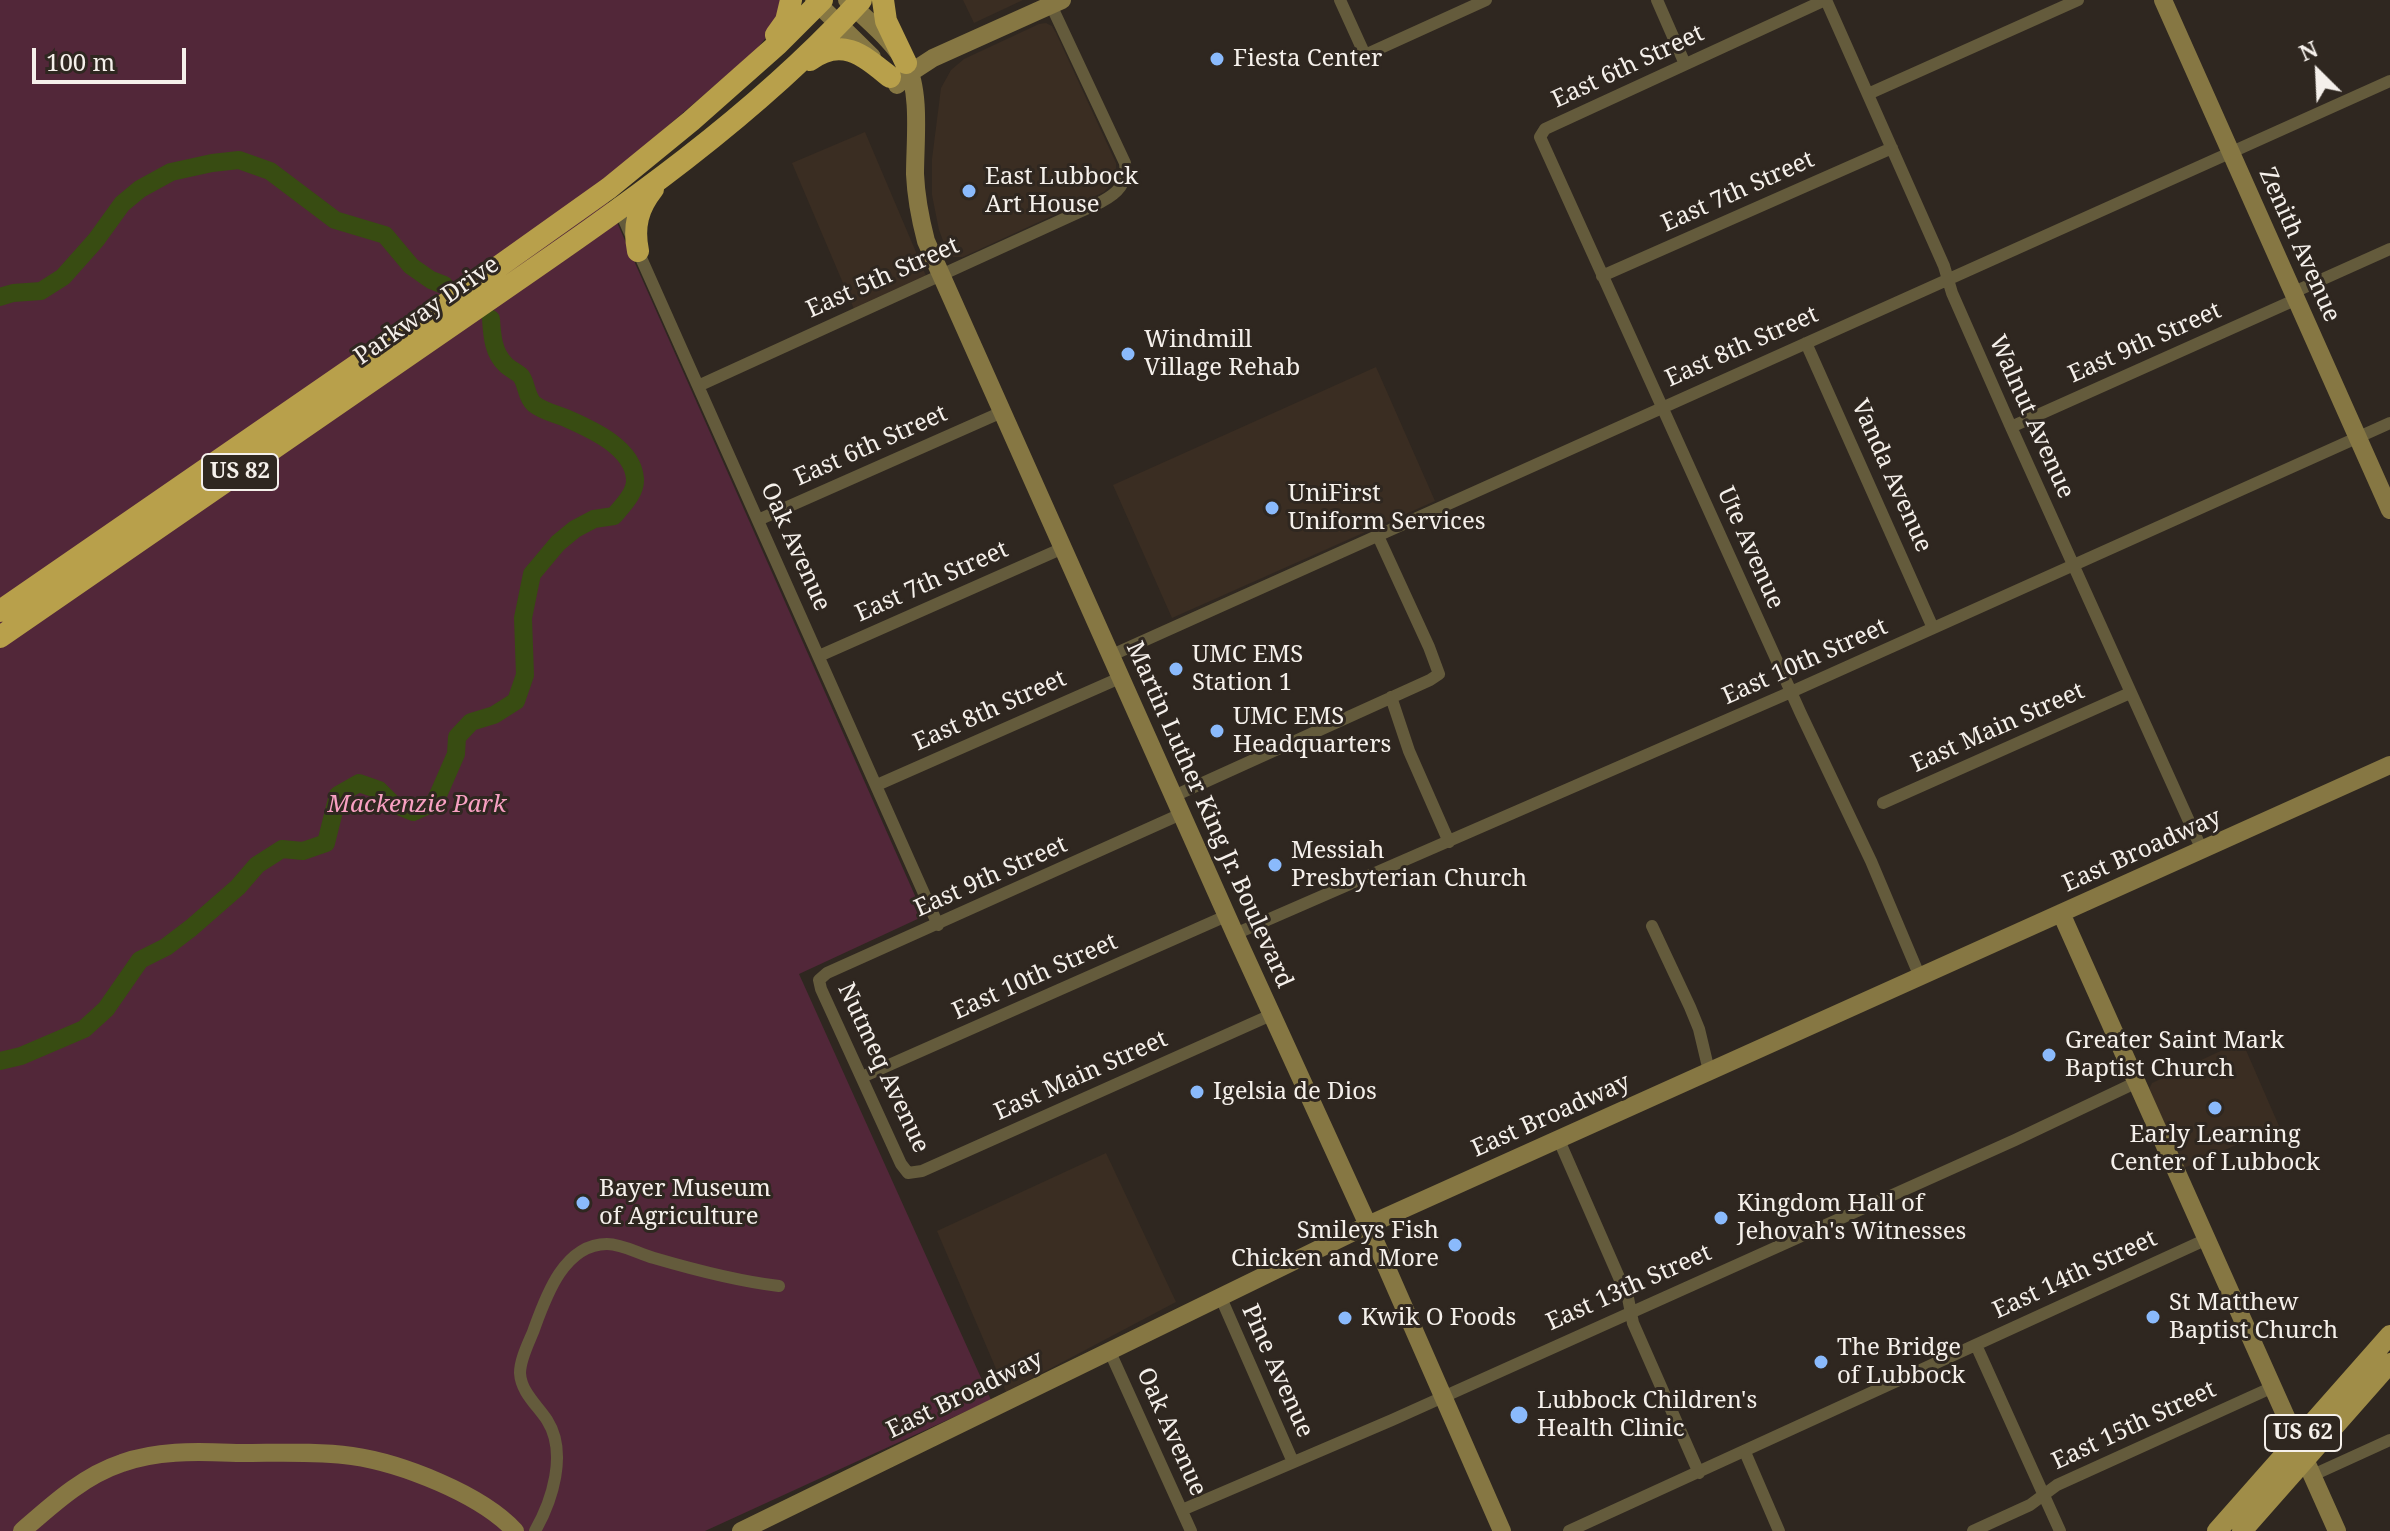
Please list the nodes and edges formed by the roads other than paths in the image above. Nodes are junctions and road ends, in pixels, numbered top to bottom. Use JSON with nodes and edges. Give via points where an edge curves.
{"nodes":[{"id":1,"x":791,"y":0,"type":"edge"},
{"id":2,"x":883,"y":0,"type":"edge"},
{"id":3,"x":1340,"y":0,"type":"edge"},
{"id":4,"x":1486,"y":0,"type":"edge"},
{"id":5,"x":1657,"y":0,"type":"edge"},
{"id":6,"x":1826,"y":0,"type":"edge"},
{"id":7,"x":2078,"y":0,"type":"edge"},
{"id":8,"x":2163,"y":0,"type":"edge"},
{"id":9,"x":818,"y":1,"type":"edge"},
{"id":10,"x":854,"y":2,"type":"edge"},
{"id":11,"x":1056,"y":2,"type":"edge"},
{"id":12,"x":838,"y":25,"type":"junction"},
{"id":13,"x":1685,"y":64,"type":"junction"},
{"id":14,"x":901,"y":75,"type":"junction"},
{"id":15,"x":742,"y":76,"type":"junction"},
{"id":16,"x":2390,"y":81,"type":"edge"},
{"id":17,"x":1868,"y":94,"type":"junction"},
{"id":18,"x":740,"y":115,"type":"junction"},
{"id":19,"x":1540,"y":137,"type":"joint"},
{"id":20,"x":1892,"y":148,"type":"junction"},
{"id":21,"x":2232,"y":152,"type":"junction"},
{"id":22,"x":666,"y":174,"type":"junction"},
{"id":23,"x":609,"y":188,"type":"junction"},
{"id":24,"x":619,"y":209,"type":"junction"},
{"id":25,"x":2390,"y":249,"type":"edge"},
{"id":26,"x":638,"y":251,"type":"junction"},
{"id":27,"x":942,"y":276,"type":"junction"},
{"id":28,"x":1602,"y":276,"type":"junction"},
{"id":29,"x":1948,"y":280,"type":"junction"},
{"id":30,"x":2295,"y":295,"type":"junction"},
{"id":31,"x":1806,"y":343,"type":"junction"},
{"id":32,"x":698,"y":386,"type":"junction"},
{"id":33,"x":1662,"y":407,"type":"junction"},
{"id":34,"x":1002,"y":412,"type":"junction"},
{"id":35,"x":2390,"y":423,"type":"edge"},
{"id":36,"x":2011,"y":427,"type":"junction"},
{"id":37,"x":2358,"y":438,"type":"junction"},
{"id":38,"x":2390,"y":510,"type":"edge"},
{"id":39,"x":758,"y":520,"type":"junction"},
{"id":40,"x":1378,"y":536,"type":"junction"},
{"id":41,"x":1063,"y":548,"type":"junction"},
{"id":42,"x":2073,"y":566,"type":"junction"},
{"id":43,"x":0,"y":611,"type":"edge"},
{"id":44,"x":1933,"y":628,"type":"junction"},
{"id":45,"x":0,"y":637,"type":"edge"},
{"id":46,"x":1112,"y":655,"type":"junction"},
{"id":47,"x":819,"y":656,"type":"junction"},
{"id":48,"x":1122,"y":677,"type":"junction"},
{"id":49,"x":1791,"y":692,"type":"junction"},
{"id":50,"x":2130,"y":693,"type":"junction"},
{"id":51,"x":1391,"y":697,"type":"junction"},
{"id":52,"x":2390,"y":765,"type":"edge"},
{"id":53,"x":877,"y":785,"type":"junction"},
{"id":54,"x":1174,"y":796,"type":"junction"},
{"id":55,"x":1883,"y":803,"type":"dead end"},
{"id":56,"x":1181,"y":814,"type":"junction"},
{"id":57,"x":1449,"y":842,"type":"junction"},
{"id":58,"x":2202,"y":850,"type":"junction"},
{"id":59,"x":2061,"y":913,"type":"junction"},
{"id":60,"x":1226,"y":916,"type":"junction"},
{"id":61,"x":938,"y":925,"type":"junction"},
{"id":62,"x":1652,"y":926,"type":"dead end"},
{"id":63,"x":1235,"y":934,"type":"junction"},
{"id":64,"x":1920,"y":977,"type":"junction"},
{"id":65,"x":819,"y":980,"type":"joint"},
{"id":66,"x":1271,"y":1015,"type":"junction"},
{"id":67,"x":1709,"y":1071,"type":"junction"},
{"id":68,"x":862,"y":1077,"type":"junction"},
{"id":69,"x":2137,"y":1082,"type":"junction"},
{"id":70,"x":1558,"y":1138,"type":"junction"},
{"id":71,"x":908,"y":1173,"type":"joint"},
{"id":72,"x":1368,"y":1225,"type":"junction"},
{"id":73,"x":2207,"y":1239,"type":"junction"},
{"id":74,"x":779,"y":1286,"type":"dead end"},
{"id":75,"x":1221,"y":1298,"type":"junction"},
{"id":76,"x":1631,"y":1311,"type":"junction"},
{"id":77,"x":2390,"y":1335,"type":"edge"},
{"id":78,"x":1976,"y":1345,"type":"junction"},
{"id":79,"x":1110,"y":1352,"type":"junction"},
{"id":80,"x":2390,"y":1363,"type":"edge"},
{"id":81,"x":2273,"y":1387,"type":"junction"},
{"id":82,"x":1443,"y":1397,"type":"junction"},
{"id":83,"x":2390,"y":1440,"type":"edge"},
{"id":84,"x":1745,"y":1452,"type":"junction"},
{"id":85,"x":2305,"y":1458,"type":"junction"},
{"id":86,"x":1293,"y":1462,"type":"junction"},
{"id":87,"x":1699,"y":1473,"type":"junction"},
{"id":88,"x":2043,"y":1495,"type":"junction"},
{"id":89,"x":1182,"y":1510,"type":"junction"},
{"id":90,"x":1187,"y":1530,"type":"edge"},
{"id":91,"x":22,"y":1531,"type":"edge"},
{"id":92,"x":515,"y":1531,"type":"edge"},
{"id":93,"x":535,"y":1531,"type":"edge"},
{"id":94,"x":741,"y":1531,"type":"edge"},
{"id":95,"x":1502,"y":1531,"type":"edge"},
{"id":96,"x":1569,"y":1531,"type":"edge"},
{"id":97,"x":1779,"y":1531,"type":"edge"},
{"id":98,"x":1973,"y":1531,"type":"edge"},
{"id":99,"x":2060,"y":1531,"type":"edge"},
{"id":100,"x":2217,"y":1531,"type":"edge"},
{"id":101,"x":2242,"y":1531,"type":"edge"},
{"id":102,"x":2337,"y":1531,"type":"edge"}],
"edges":[{"from":1,"to":15,"type":"highway","via":[[786,21]]},
{"from":2,"to":14,"type":"highway"},
{"from":3,"to":4,"type":"street","via":[[1365,55]]},
{"from":5,"to":13,"type":"street"},
{"from":6,"to":13,"type":"street","name":"East 6th Street"},
{"from":6,"to":17,"type":"street","name":"Walnut Avenue"},
{"from":7,"to":17,"type":"street"},
{"from":8,"to":21,"type":"main road","name":"Zenith Avenue"},
{"from":9,"to":12,"type":"main road","name":"Martin Luther King Jr. Boulevard"},
{"from":9,"to":15,"type":"highway","name":"Parkway Drive","number":"US 82"},
{"from":10,"to":12,"type":"highway","name":"Parkway Drive","number":"US 82"},
{"from":10,"to":14,"type":"main road","name":"Martin Luther King Jr. Boulevard","via":[[897,51]]},
{"from":11,"to":14,"type":"main road"},
{"from":11,"to":27,"type":"street","name":"East 5th Street","via":[[1125,163],[1124,183],[1101,202]]},
{"from":12,"to":14,"type":"main road","name":"Martin Luther King Jr. Boulevard"},
{"from":12,"to":18,"type":"highway","name":"Parkway Drive","number":"US 82"},
{"from":13,"to":19,"type":"street","name":"East 6th Street","via":[[1545,129]]},
{"from":14,"to":18,"type":"highway","via":[[852,50],[835,48],[812,58]]},
{"from":14,"to":27,"type":"main road","name":"Martin Luther King Jr. Boulevard","via":[[915,109],[918,211]]},
{"from":15,"to":23,"type":"highway","name":"Parkway Drive","number":"US 82"},
{"from":16,"to":21,"type":"street","name":"East 8th Street"},
{"from":17,"to":20,"type":"street","name":"Walnut Avenue"},
{"from":18,"to":22,"type":"highway","name":"Parkway Drive","number":"US 82"},
{"from":19,"to":28,"type":"street","name":"Ute Avenue"},
{"from":20,"to":28,"type":"street","name":"East 7th Street"},
{"from":20,"to":29,"type":"street","name":"Walnut Avenue"},
{"from":21,"to":29,"type":"street","name":"East 8th Street"},
{"from":21,"to":30,"type":"main road","name":"Zenith Avenue"},
{"from":22,"to":24,"type":"highway","name":"Parkway Drive","number":"US 82"},
{"from":22,"to":26,"type":"highway","via":[[637,217]]},
{"from":23,"to":24,"type":"street","name":"Oak Avenue"},
{"from":23,"to":43,"type":"highway","name":"Parkway Drive","number":"US 82"},
{"from":24,"to":26,"type":"street","name":"Oak Avenue"},
{"from":24,"to":45,"type":"highway","name":"Parkway Drive","number":"US 82"},
{"from":25,"to":30,"type":"street","name":"East 9th Street"},
{"from":26,"to":32,"type":"street","name":"Oak Avenue"},
{"from":27,"to":32,"type":"street","name":"East 5th Street"},
{"from":27,"to":34,"type":"main road","name":"Martin Luther King Jr. Boulevard"},
{"from":28,"to":33,"type":"street","name":"Ute Avenue"},
{"from":29,"to":31,"type":"street","name":"East 8th Street"},
{"from":29,"to":36,"type":"street","name":"Walnut Avenue"},
{"from":30,"to":36,"type":"street","name":"East 9th Street"},
{"from":30,"to":37,"type":"main road","name":"Zenith Avenue"},
{"from":31,"to":33,"type":"street","name":"East 8th Street"},
{"from":31,"to":44,"type":"street","name":"Vanda Avenue"},
{"from":32,"to":39,"type":"street","name":"Oak Avenue"},
{"from":33,"to":40,"type":"street","name":"East 8th Street"},
{"from":33,"to":49,"type":"street","name":"Ute Avenue"},
{"from":34,"to":39,"type":"street","name":"East 6th Street"},
{"from":34,"to":41,"type":"main road","name":"Martin Luther King Jr. Boulevard"},
{"from":35,"to":37,"type":"street","name":"East 10th Street"},
{"from":36,"to":42,"type":"street","name":"Walnut Avenue"},
{"from":37,"to":38,"type":"main road","name":"Zenith Avenue"},
{"from":37,"to":42,"type":"street","name":"East 10th Street"},
{"from":39,"to":47,"type":"street","name":"Oak Avenue"},
{"from":40,"to":46,"type":"street","name":"East 8th Street"},
{"from":40,"to":51,"type":"street","via":[[1439,674]]},
{"from":41,"to":46,"type":"main road","name":"Martin Luther King Jr. Boulevard"},
{"from":41,"to":47,"type":"street","name":"East 7th Street"},
{"from":42,"to":44,"type":"street","name":"East 10th Street"},
{"from":42,"to":50,"type":"street","name":"Walnut Avenue"},
{"from":44,"to":49,"type":"street","name":"East 10th Street"},
{"from":46,"to":48,"type":"main road","name":"Martin Luther King Jr. Boulevard"},
{"from":47,"to":53,"type":"street","name":"Oak Avenue"},
{"from":48,"to":53,"type":"street","name":"East 8th Street"},
{"from":48,"to":54,"type":"main road","name":"Martin Luther King Jr. Boulevard"},
{"from":49,"to":57,"type":"street","name":"East 10th Street"},
{"from":49,"to":64,"type":"street","name":"Ute Avenue","via":[[1877,872]]},
{"from":50,"to":55,"type":"street","name":"East Main Street"},
{"from":50,"to":58,"type":"street","name":"Walnut Avenue"},
{"from":51,"to":54,"type":"street"},
{"from":51,"to":57,"type":"street"},
{"from":52,"to":58,"type":"main road","name":"East Broadway"},
{"from":53,"to":61,"type":"street","name":"Oak Avenue"},
{"from":54,"to":56,"type":"main road","name":"Martin Luther King Jr. Boulevard"},
{"from":56,"to":60,"type":"main road","name":"Martin Luther King Jr. Boulevard"},
{"from":56,"to":61,"type":"street","name":"East 9th Street"},
{"from":57,"to":63,"type":"street","name":"East 10th Street"},
{"from":58,"to":59,"type":"main road","name":"East Broadway"},
{"from":59,"to":64,"type":"main road","name":"East Broadway"},
{"from":59,"to":69,"type":"main road"},
{"from":60,"to":63,"type":"main road","name":"Martin Luther King Jr. Boulevard"},
{"from":60,"to":68,"type":"street","name":"East 10th Street"},
{"from":61,"to":65,"type":"street","name":"East 9th Street"},
{"from":62,"to":67,"type":"street","via":[[1699,1029]]},
{"from":63,"to":66,"type":"main road","name":"Martin Luther King Jr. Boulevard"},
{"from":64,"to":67,"type":"main road","name":"East Broadway"},
{"from":65,"to":68,"type":"street","name":"Nutmeq Avenue"},
{"from":66,"to":71,"type":"street","name":"East Main Street"},
{"from":66,"to":72,"type":"main road","name":"Martin Luther King Jr. Boulevard"},
{"from":67,"to":70,"type":"main road","name":"East Broadway"},
{"from":68,"to":71,"type":"street","name":"Nutmeq Avenue"},
{"from":69,"to":73,"type":"main road"},
{"from":69,"to":76,"type":"street","name":"East 13th Street"},
{"from":70,"to":72,"type":"main road","name":"East Broadway"},
{"from":70,"to":76,"type":"street"},
{"from":72,"to":75,"type":"main road","name":"East Broadway"},
{"from":72,"to":82,"type":"main road","name":"Martin Luther King Jr. Boulevard"},
{"from":73,"to":78,"type":"street","name":"East 14th Street"},
{"from":73,"to":81,"type":"main road"},
{"from":74,"to":93,"type":"street","via":[[737,1281],[612,1245],[592,1247],[569,1262],[545,1300],[520,1369],[523,1386],[549,1423],[556,1457],[548,1506]]},
{"from":75,"to":79,"type":"main road","name":"East Broadway"},
{"from":75,"to":86,"type":"street","name":"Pine Avenue"},
{"from":76,"to":82,"type":"street","name":"East 13th Street"},
{"from":76,"to":87,"type":"street"},
{"from":77,"to":85,"type":"main road","number":"US 62"},
{"from":78,"to":84,"type":"street","name":"East 14th Street"},
{"from":78,"to":88,"type":"street"},
{"from":79,"to":89,"type":"street","name":"Oak Avenue"},
{"from":79,"to":94,"type":"main road","name":"East Broadway"},
{"from":80,"to":85,"type":"main road","number":"US 62"},
{"from":81,"to":85,"type":"main road"},
{"from":81,"to":88,"type":"street","name":"East 15th Street"},
{"from":82,"to":86,"type":"street","name":"East 13th Street"},
{"from":82,"to":95,"type":"main road","name":"Martin Luther King Jr. Boulevard"},
{"from":83,"to":85,"type":"street"},
{"from":84,"to":87,"type":"street","name":"East 14th Street"},
{"from":84,"to":97,"type":"street"},
{"from":85,"to":100,"type":"main road","number":"US 62"},
{"from":85,"to":101,"type":"main road","number":"US 62"},
{"from":85,"to":102,"type":"main road"},
{"from":86,"to":89,"type":"street","name":"East 13th Street"},
{"from":87,"to":96,"type":"street","name":"East 14th Street"},
{"from":88,"to":98,"type":"street","name":"East 15th Street"},
{"from":88,"to":99,"type":"street"},
{"from":89,"to":90,"type":"street","name":"Oak Avenue"},
{"from":91,"to":92,"type":"main road","via":[[103,1471],[175,1452],[325,1454],[381,1462],[481,1503]]}]}
